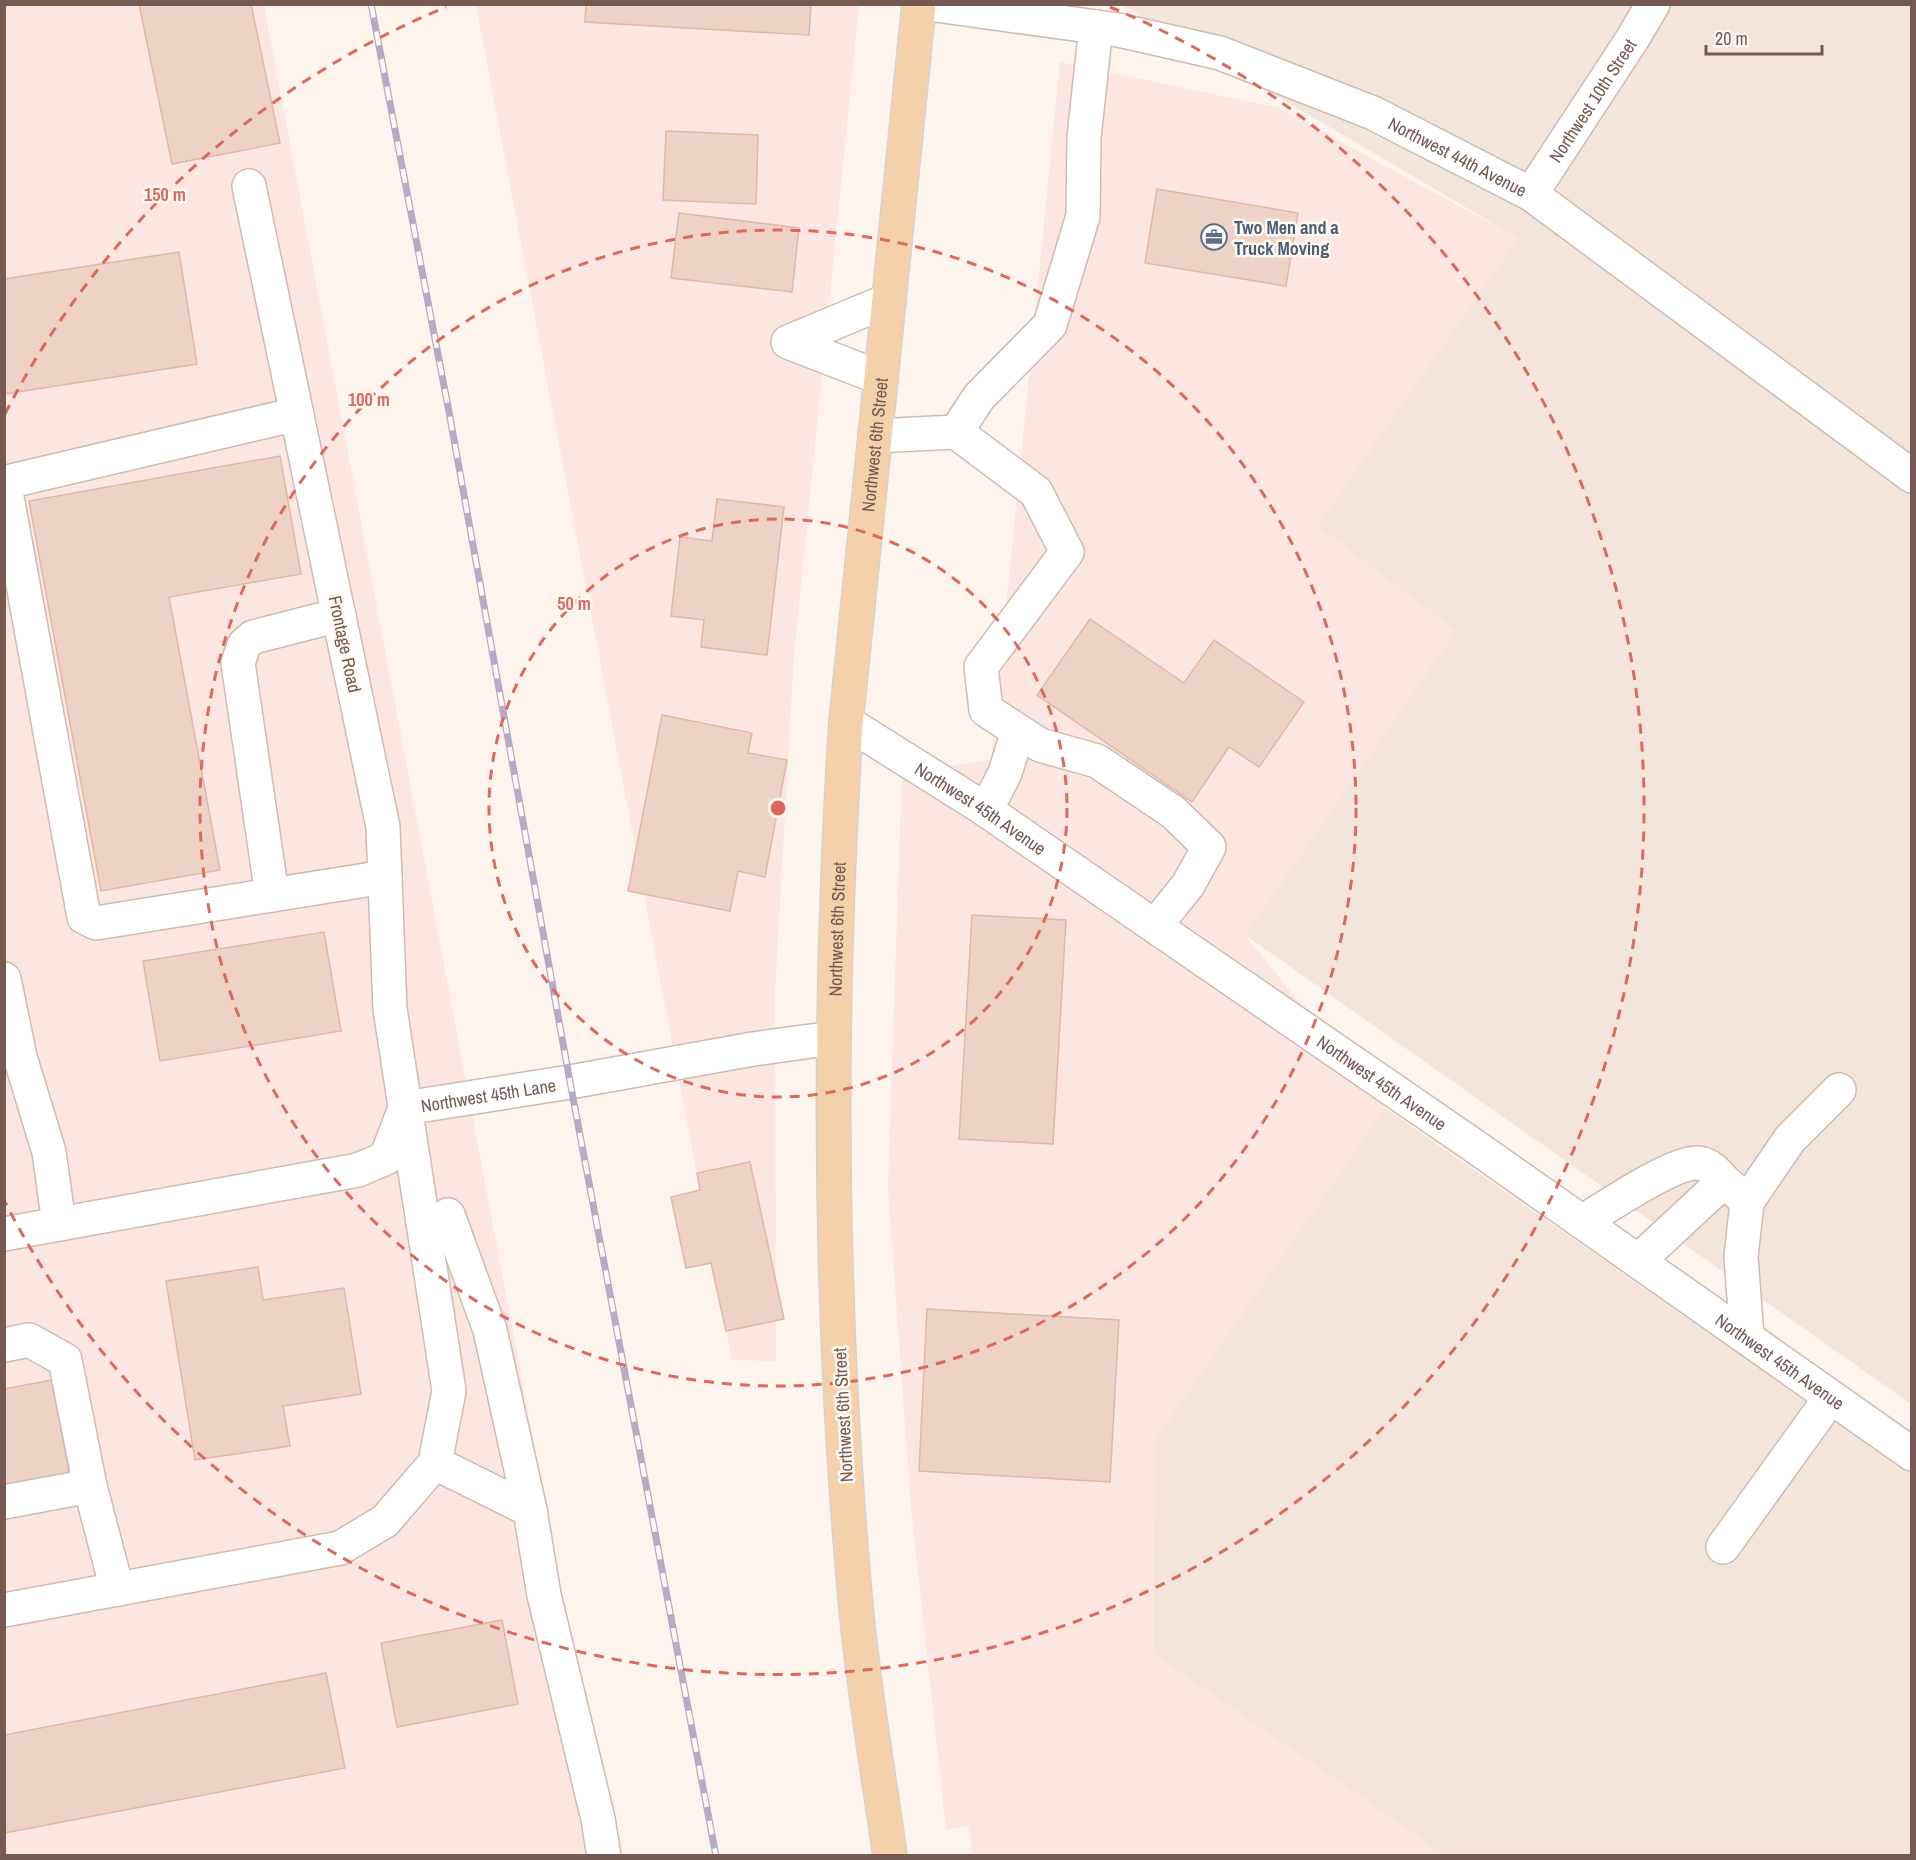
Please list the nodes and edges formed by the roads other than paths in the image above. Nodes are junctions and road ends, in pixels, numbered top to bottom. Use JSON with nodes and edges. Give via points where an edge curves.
{"nodes":[{"id":1,"x":918,"y":4,"type":"edge"},
{"id":2,"x":929,"y":4,"type":"edge"},
{"id":3,"x":1653,"y":4,"type":"edge"},
{"id":4,"x":1096,"y":27,"type":"junction"},
{"id":5,"x":249,"y":186,"type":"dead end"},
{"id":6,"x":1531,"y":194,"type":"junction"},
{"id":7,"x":889,"y":300,"type":"junction"},
{"id":8,"x":881,"y":378,"type":"junction"},
{"id":9,"x":297,"y":414,"type":"junction"},
{"id":10,"x":956,"y":432,"type":"junction"},
{"id":11,"x":875,"y":436,"type":"junction"},
{"id":12,"x":1911,"y":476,"type":"edge"},
{"id":13,"x":339,"y":615,"type":"junction"},
{"id":14,"x":846,"y":722,"type":"junction"},
{"id":15,"x":1018,"y":731,"type":"junction"},
{"id":16,"x":986,"y":810,"type":"junction"},
{"id":17,"x":385,"y":877,"type":"junction"},
{"id":18,"x":272,"y":895,"type":"junction"},
{"id":19,"x":1155,"y":926,"type":"junction"},
{"id":20,"x":4,"y":979,"type":"edge"},
{"id":21,"x":833,"y":1038,"type":"junction"},
{"id":22,"x":1839,"y":1090,"type":"dead end"},
{"id":23,"x":405,"y":1108,"type":"junction"},
{"id":24,"x":1736,"y":1191,"type":"junction"},
{"id":25,"x":448,"y":1215,"type":"dead end"},
{"id":26,"x":1582,"y":1222,"type":"junction"},
{"id":27,"x":59,"y":1224,"type":"junction"},
{"id":28,"x":4,"y":1234,"type":"edge"},
{"id":29,"x":1638,"y":1261,"type":"junction"},
{"id":30,"x":1747,"y":1337,"type":"junction"},
{"id":31,"x":4,"y":1345,"type":"edge"},
{"id":32,"x":1831,"y":1397,"type":"junction"},
{"id":33,"x":1911,"y":1454,"type":"edge"},
{"id":34,"x":435,"y":1463,"type":"junction"},
{"id":35,"x":90,"y":1486,"type":"junction"},
{"id":36,"x":4,"y":1502,"type":"edge"},
{"id":37,"x":530,"y":1510,"type":"junction"},
{"id":38,"x":1723,"y":1547,"type":"dead end"},
{"id":39,"x":117,"y":1589,"type":"junction"},
{"id":40,"x":4,"y":1610,"type":"edge"},
{"id":41,"x":604,"y":1856,"type":"edge"},
{"id":42,"x":890,"y":1856,"type":"edge"}],
"edges":[{"from":1,"to":7,"type":"main road","name":"Northwest 6th Street"},
{"from":2,"to":4,"type":"street","name":"Northwest 44th Avenue"},
{"from":3,"to":6,"type":"street","name":"Northwest 10th Street"},
{"from":4,"to":6,"type":"street","name":"Northwest 44th Avenue","via":[[1231,57],[1373,113]]},
{"from":4,"to":10,"type":"street","via":[[1084,137],[1083,216],[1050,325],[979,397]]},
{"from":5,"to":9,"type":"street","name":"Frontage Road"},
{"from":6,"to":12,"type":"street","name":"Northwest 44th Avenue"},
{"from":7,"to":8,"type":"main road","name":"Northwest 6th Street"},
{"from":7,"to":8,"type":"street","via":[[788,342]]},
{"from":8,"to":11,"type":"main road","name":"Northwest 6th Street"},
{"from":9,"to":13,"type":"street","name":"Frontage Road"},
{"from":9,"to":18,"type":"street","via":[[11,481],[6,492],[84,917],[96,923]]},
{"from":10,"to":11,"type":"street"},
{"from":10,"to":15,"type":"street","via":[[1036,492],[1066,552],[981,667],[986,710]]},
{"from":11,"to":14,"type":"main road","name":"Northwest 6th Street"},
{"from":13,"to":17,"type":"street","name":"Frontage Road","via":[[383,827]]},
{"from":13,"to":18,"type":"street","via":[[253,637],[244,645],[238,663]]},
{"from":14,"to":16,"type":"street","name":"Northwest 45th Avenue"},
{"from":14,"to":21,"type":"main road","name":"Northwest 6th Street"},
{"from":15,"to":16,"type":"street","via":[[1005,772]]},
{"from":15,"to":19,"type":"street","via":[[1040,745],[1097,760],[1173,812],[1209,847],[1188,885]]},
{"from":16,"to":19,"type":"street","name":"Northwest 45th Avenue"},
{"from":17,"to":18,"type":"street"},
{"from":17,"to":23,"type":"street","name":"Frontage Road","via":[[390,1009]]},
{"from":19,"to":26,"type":"street","name":"Northwest 45th Avenue"},
{"from":20,"to":27,"type":"street","via":[[20,1057],[49,1152]]},
{"from":21,"to":23,"type":"street","name":"Northwest 45th Lane"},
{"from":21,"to":42,"type":"main road","name":"Northwest 6th Street","via":[[836,1279],[849,1516],[858,1621]]},
{"from":22,"to":24,"type":"street"},
{"from":23,"to":27,"type":"street","name":"Northwest 45th Lane","via":[[386,1158],[358,1170]]},
{"from":23,"to":34,"type":"street","name":"Frontage Road","via":[[449,1391]]},
{"from":24,"to":26,"type":"street","via":[[1713,1168],[1688,1163]]},
{"from":24,"to":29,"type":"street"},
{"from":24,"to":30,"type":"street"},
{"from":25,"to":37,"type":"street","via":[[490,1330]]},
{"from":26,"to":29,"type":"street","name":"Northwest 45th Avenue"},
{"from":27,"to":28,"type":"street","name":"Northwest 45th Lane"},
{"from":29,"to":30,"type":"street","name":"Northwest 45th Avenue"},
{"from":30,"to":32,"type":"street","name":"Northwest 45th Avenue"},
{"from":31,"to":35,"type":"street","via":[[29,1340],[65,1360]]},
{"from":32,"to":33,"type":"street","name":"Northwest 45th Avenue"},
{"from":32,"to":38,"type":"street"},
{"from":34,"to":37,"type":"street"},
{"from":34,"to":39,"type":"street","via":[[385,1521],[340,1548]]},
{"from":35,"to":36,"type":"street"},
{"from":35,"to":39,"type":"street"},
{"from":37,"to":41,"type":"street","via":[[544,1595]]},
{"from":39,"to":40,"type":"street"}]}
